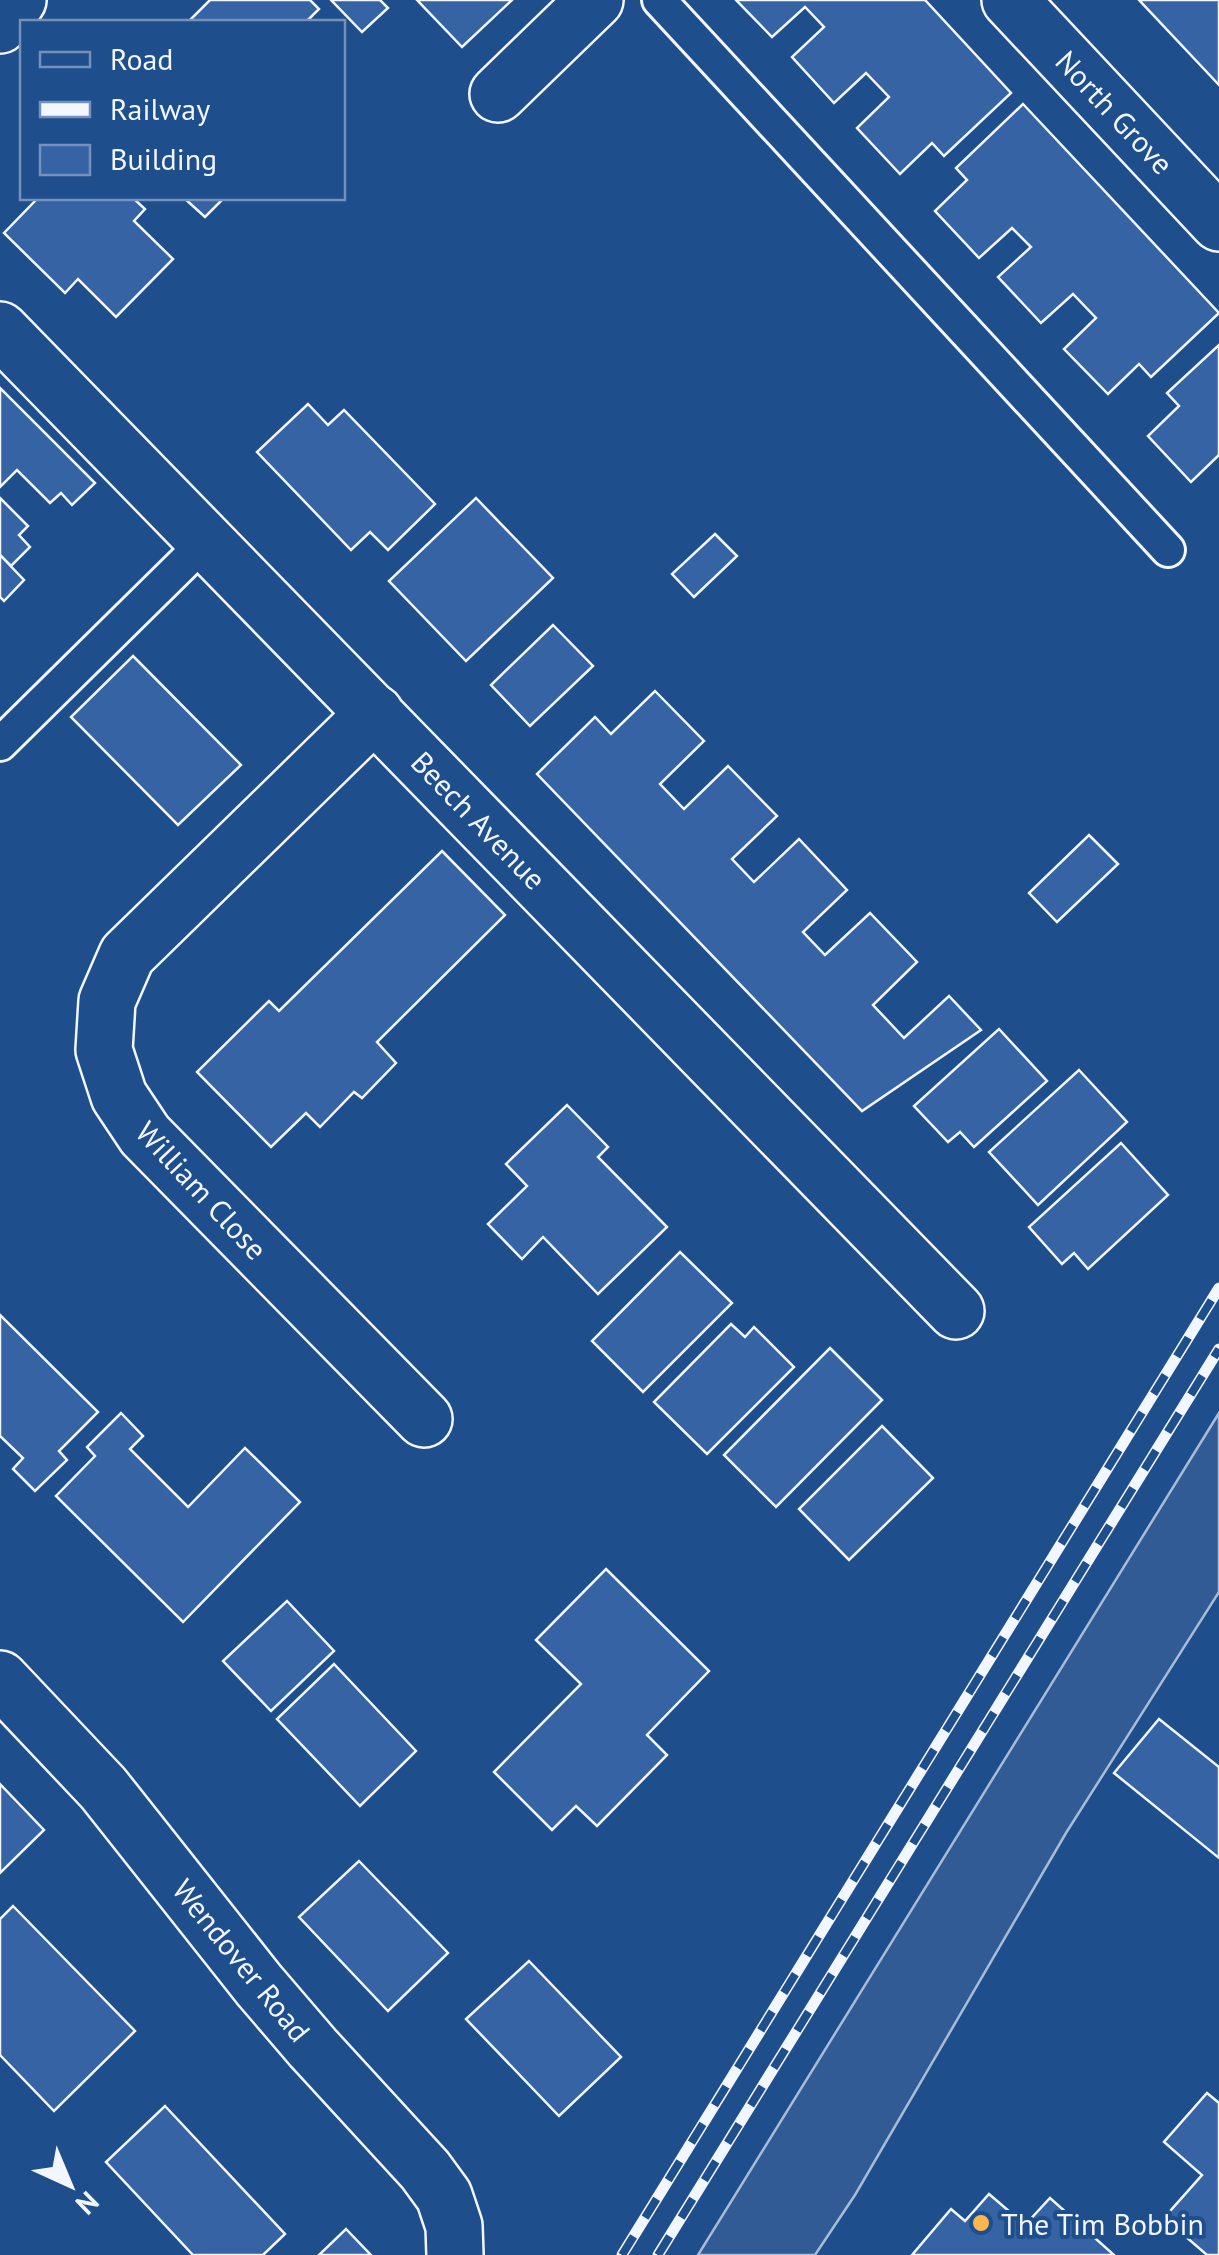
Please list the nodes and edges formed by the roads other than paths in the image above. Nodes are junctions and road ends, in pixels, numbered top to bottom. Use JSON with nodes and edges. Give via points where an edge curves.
{"nodes":[{"id":1,"x":18,"y":0,"type":"edge"},
{"id":2,"x":595,"y":0,"type":"edge"},
{"id":3,"x":660,"y":0,"type":"edge"},
{"id":4,"x":1010,"y":0,"type":"edge"},
{"id":5,"x":0,"y":26,"type":"edge"},
{"id":6,"x":498,"y":94,"type":"dead end"},
{"id":7,"x":1219,"y":223,"type":"edge"},
{"id":8,"x":0,"y":330,"type":"edge"},
{"id":9,"x":207,"y":540,"type":"junction"},
{"id":10,"x":1168,"y":550,"type":"dead end"},
{"id":11,"x":374,"y":713,"type":"junction"},
{"id":12,"x":0,"y":744,"type":"edge"},
{"id":13,"x":956,"y":1311,"type":"dead end"},
{"id":14,"x":424,"y":1419,"type":"dead end"},
{"id":15,"x":0,"y":1679,"type":"edge"},
{"id":16,"x":455,"y":2255,"type":"edge"}],
"edges":[{"from":1,"to":5,"type":"street"},
{"from":2,"to":6,"type":"street"},
{"from":3,"to":10,"type":"lane"},
{"from":4,"to":7,"type":"street","name":"North Grove"},
{"from":8,"to":9,"type":"street","name":"Beech Avenue"},
{"from":9,"to":11,"type":"street","name":"Beech Avenue"},
{"from":9,"to":12,"type":"lane"},
{"from":11,"to":13,"type":"street","name":"Beech Avenue"},
{"from":11,"to":14,"type":"street","name":"William Close","via":[[127,955],[107,1001],[104,1050],[120,1096],[146,1135]]},
{"from":15,"to":16,"type":"street","name":"Wendover Road","via":[[103,1788],[259,1985],[425,2170],[444,2196]]}]}
